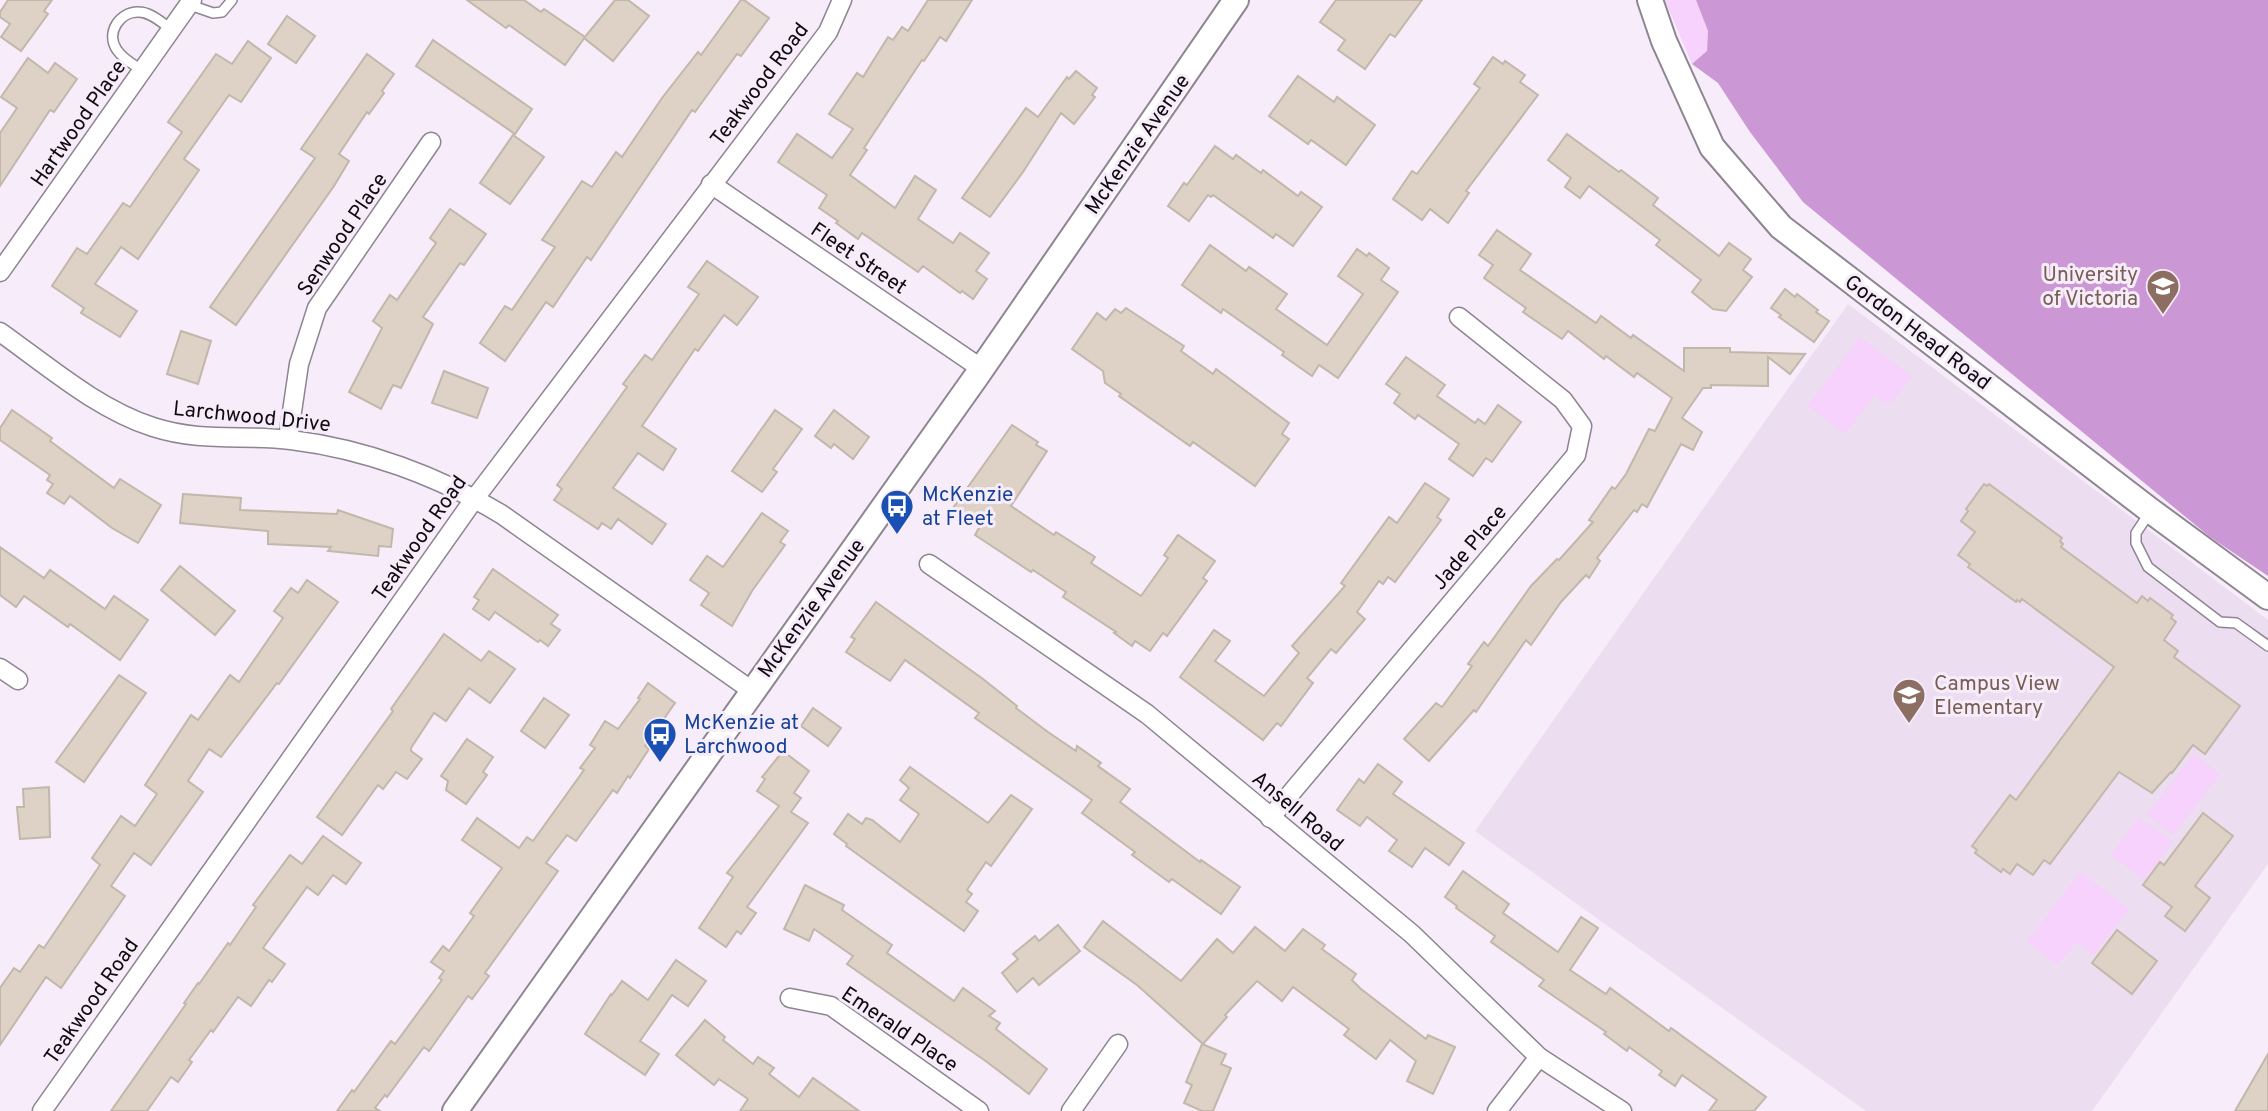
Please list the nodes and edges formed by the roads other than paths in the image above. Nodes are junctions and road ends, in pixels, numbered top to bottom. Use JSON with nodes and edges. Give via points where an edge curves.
{"nodes":[{"id":1,"x":232,"y":0,"type":"edge"},
{"id":2,"x":842,"y":0,"type":"edge"},
{"id":3,"x":1236,"y":0,"type":"edge"},
{"id":4,"x":1650,"y":0,"type":"edge"},
{"id":5,"x":191,"y":2,"type":"edge"},
{"id":6,"x":173,"y":30,"type":"junction"},
{"id":7,"x":143,"y":71,"type":"junction"},
{"id":8,"x":431,"y":142,"type":"dead end"},
{"id":9,"x":711,"y":184,"type":"junction"},
{"id":10,"x":0,"y":272,"type":"edge"},
{"id":11,"x":1459,"y":317,"type":"dead end"},
{"id":12,"x":0,"y":332,"type":"edge"},
{"id":13,"x":982,"y":369,"type":"junction"},
{"id":14,"x":288,"y":439,"type":"junction"},
{"id":15,"x":475,"y":498,"type":"junction"},
{"id":16,"x":2151,"y":511,"type":"junction"},
{"id":17,"x":929,"y":564,"type":"dead end"},
{"id":18,"x":2268,"y":597,"type":"edge"},
{"id":19,"x":2268,"y":646,"type":"edge"},
{"id":20,"x":0,"y":667,"type":"edge"},
{"id":21,"x":18,"y":680,"type":"dead end"},
{"id":22,"x":751,"y":691,"type":"junction"},
{"id":23,"x":1270,"y":818,"type":"junction"},
{"id":24,"x":790,"y":998,"type":"dead end"},
{"id":25,"x":1118,"y":1044,"type":"dead end"},
{"id":26,"x":1539,"y":1056,"type":"junction"},
{"id":27,"x":42,"y":1111,"type":"edge"},
{"id":28,"x":455,"y":1111,"type":"edge"},
{"id":29,"x":979,"y":1111,"type":"edge"},
{"id":30,"x":1071,"y":1111,"type":"edge"},
{"id":31,"x":1497,"y":1111,"type":"edge"},
{"id":32,"x":1622,"y":1111,"type":"edge"}],
"edges":[{"from":1,"to":5,"type":"lane","via":[[222,12],[212,13]]},
{"from":2,"to":9,"type":"street","name":"Teakwood Road","via":[[828,32]]},
{"from":3,"to":13,"type":"main road","name":"McKenzie Avenue"},
{"from":4,"to":16,"type":"main road","name":"Gordon Head Road","via":[[1712,147],[1781,227]]},
{"from":5,"to":6,"type":"street","name":"Hartwood Place"},
{"from":6,"to":7,"type":"street","name":"Hartwood Place"},
{"from":6,"to":7,"type":"lane","via":[[142,11],[117,21],[112,34],[116,48]]},
{"from":7,"to":10,"type":"street","name":"Hartwood Place"},
{"from":8,"to":14,"type":"street","name":"Senwood Place","via":[[317,308],[299,364]]},
{"from":9,"to":13,"type":"street","name":"Fleet Street"},
{"from":9,"to":15,"type":"street","name":"Teakwood Road"},
{"from":11,"to":23,"type":"street","name":"Jade Place","via":[[1563,400],[1582,426],[1576,456]]},
{"from":12,"to":14,"type":"street","name":"Larchwood Drive","via":[[117,412],[153,427],[186,436]]},
{"from":13,"to":22,"type":"main road","name":"McKenzie Avenue"},
{"from":14,"to":15,"type":"street","name":"Larchwood Drive","via":[[380,460]]},
{"from":15,"to":22,"type":"street","name":"Larchwood Drive"},
{"from":15,"to":27,"type":"street","name":"Teakwood Road"},
{"from":16,"to":18,"type":"main road","name":"Gordon Head Road"},
{"from":16,"to":19,"type":"lane","via":[[2136,533],[2148,567],[2220,622],[2236,623]]},
{"from":17,"to":23,"type":"street","name":"Ansell Road","via":[[1147,714]]},
{"from":20,"to":21,"type":"street"},
{"from":22,"to":28,"type":"main road","name":"McKenzie Avenue"},
{"from":23,"to":26,"type":"street","name":"Ansell Road","via":[[1412,933]]},
{"from":24,"to":29,"type":"street","name":"Emerald Place","via":[[831,1006]]},
{"from":25,"to":30,"type":"street"},
{"from":26,"to":31,"type":"street"},
{"from":26,"to":32,"type":"street","name":"Ansell Road"}]}
